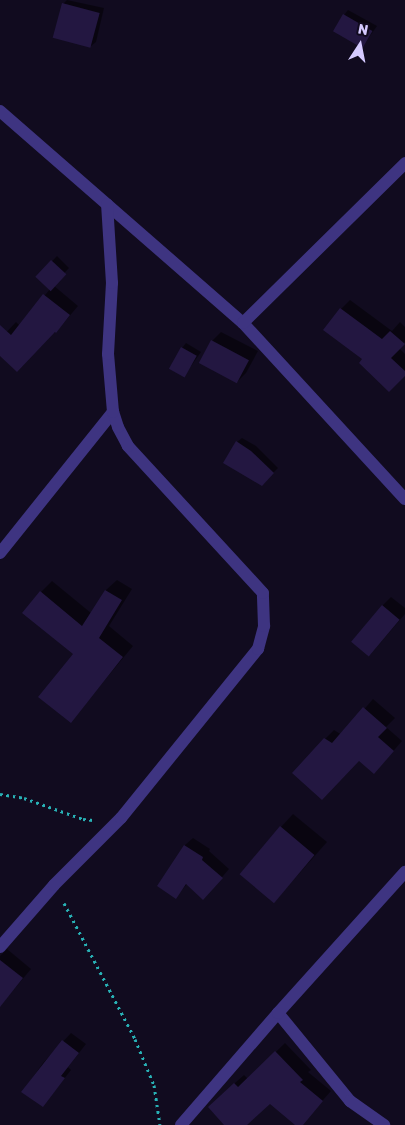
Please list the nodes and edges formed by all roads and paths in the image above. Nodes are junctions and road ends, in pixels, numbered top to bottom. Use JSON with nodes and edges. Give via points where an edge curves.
{"nodes":[{"id":1,"x":0,"y":111,"type":"edge"},
{"id":2,"x":405,"y":163,"type":"edge"},
{"id":3,"x":107,"y":204,"type":"junction"},
{"id":4,"x":243,"y":323,"type":"junction"},
{"id":5,"x":113,"y":412,"type":"junction"},
{"id":6,"x":405,"y":500,"type":"edge"},
{"id":7,"x":0,"y":553,"type":"edge"},
{"id":8,"x":0,"y":794,"type":"edge"},
{"id":9,"x":121,"y":818,"type":"junction"},
{"id":10,"x":405,"y":872,"type":"edge"},
{"id":11,"x":54,"y":885,"type":"junction"},
{"id":12,"x":0,"y":947,"type":"edge"},
{"id":13,"x":278,"y":1013,"type":"junction"},
{"id":14,"x":160,"y":1125,"type":"edge"},
{"id":15,"x":182,"y":1125,"type":"edge"},
{"id":16,"x":384,"y":1125,"type":"edge"}],
"edges":[{"from":1,"to":3,"type":"street"},
{"from":2,"to":4,"type":"street"},
{"from":3,"to":4,"type":"street"},
{"from":3,"to":5,"type":"street","via":[[112,283],[108,354]]},
{"from":4,"to":6,"type":"street"},
{"from":5,"to":7,"type":"street"},
{"from":5,"to":9,"type":"street","via":[[128,446],[263,594],[266,610],[258,649]]},
{"from":8,"to":9,"type":"path","via":[[24,798],[82,819]]},
{"from":9,"to":11,"type":"street"},
{"from":10,"to":13,"type":"street"},
{"from":11,"to":12,"type":"street"},
{"from":11,"to":14,"type":"path","via":[[135,1040],[154,1085]]},
{"from":13,"to":15,"type":"street"},
{"from":13,"to":16,"type":"street","via":[[350,1102]]}]}
